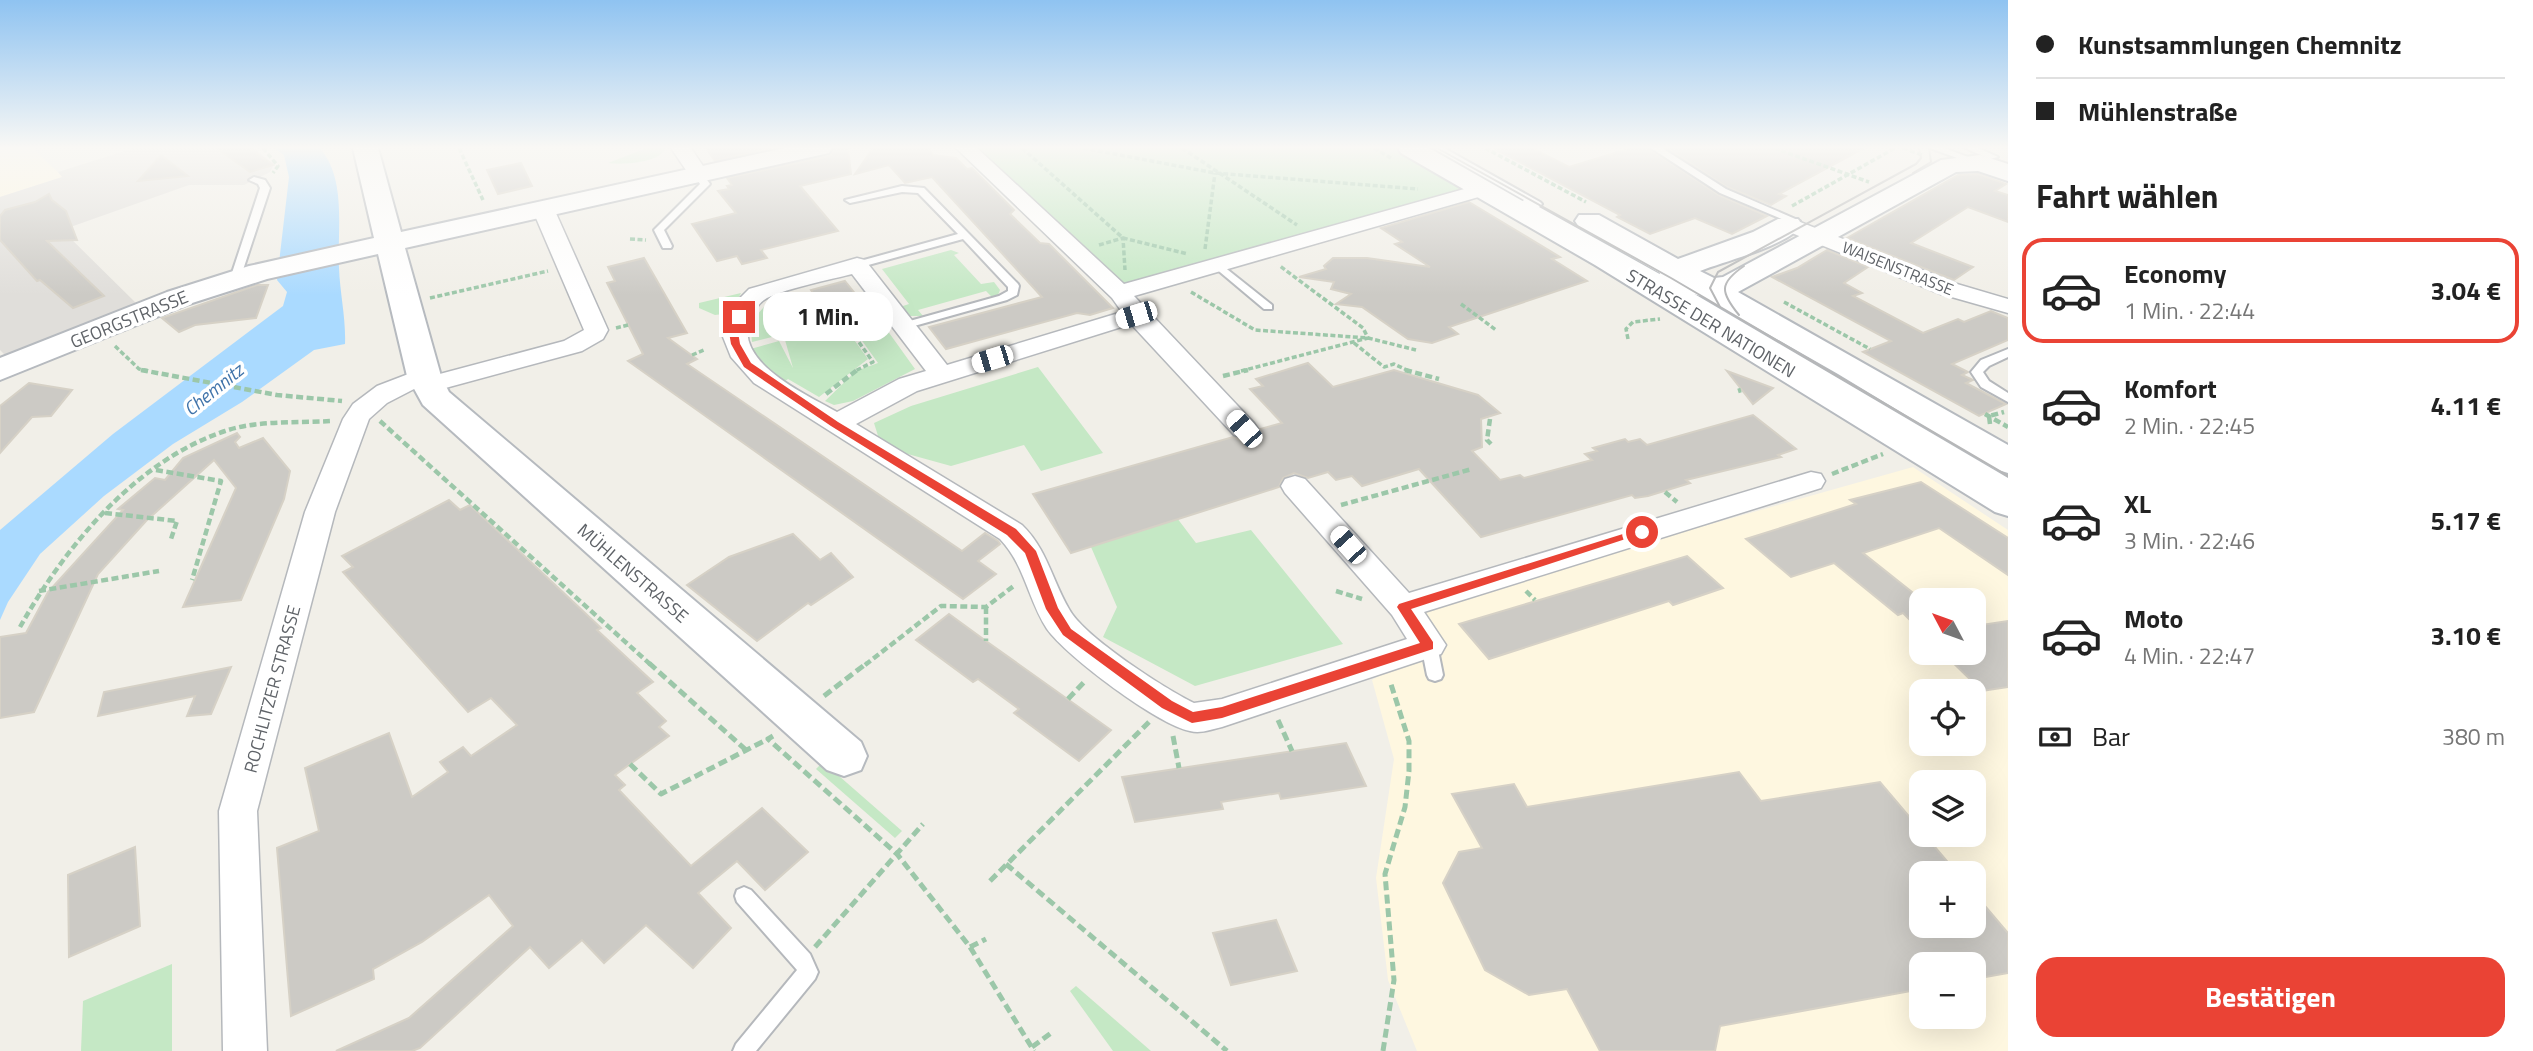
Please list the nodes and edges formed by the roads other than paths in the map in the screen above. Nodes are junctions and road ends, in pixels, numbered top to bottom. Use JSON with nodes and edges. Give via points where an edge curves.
{"nodes":[{"id":1,"x":263,"y":197,"type":"edge"},
{"id":2,"x":379,"y":197,"type":"edge"},
{"id":3,"x":604,"y":197,"type":"edge"},
{"id":4,"x":692,"y":197,"type":"edge"},
{"id":5,"x":863,"y":197,"type":"edge"},
{"id":6,"x":930,"y":197,"type":"edge"},
{"id":7,"x":1021,"y":197,"type":"edge"},
{"id":8,"x":1457,"y":197,"type":"edge"},
{"id":9,"x":1495,"y":197,"type":"edge"},
{"id":10,"x":1519,"y":197,"type":"edge"},
{"id":11,"x":1525,"y":197,"type":"edge"},
{"id":12,"x":1536,"y":197,"type":"edge"},
{"id":13,"x":1736,"y":197,"type":"edge"},
{"id":14,"x":1846,"y":197,"type":"edge"},
{"id":15,"x":1873,"y":197,"type":"edge"},
{"id":16,"x":850,"y":200,"type":"dead end"},
{"id":17,"x":544,"y":211,"type":"junction"},
{"id":18,"x":1801,"y":227,"type":"junction"},
{"id":19,"x":967,"y":235,"type":"junction"},
{"id":20,"x":392,"y":244,"type":"junction"},
{"id":21,"x":667,"y":246,"type":"dead end"},
{"id":22,"x":1605,"y":259,"type":"junction"},
{"id":23,"x":1211,"y":261,"type":"junction"},
{"id":24,"x":857,"y":265,"type":"junction"},
{"id":25,"x":247,"y":276,"type":"junction"},
{"id":26,"x":1672,"y":279,"type":"junction"},
{"id":27,"x":1122,"y":286,"type":"junction"},
{"id":28,"x":1702,"y":300,"type":"junction"},
{"id":29,"x":2008,"y":306,"type":"edge"},
{"id":30,"x":1268,"y":307,"type":"dead end"},
{"id":31,"x":1136,"y":315,"type":"junction"},
{"id":32,"x":903,"y":326,"type":"junction"},
{"id":33,"x":2008,"y":353,"type":"edge"},
{"id":34,"x":7,"y":372,"type":"edge"},
{"id":35,"x":941,"y":374,"type":"junction"},
{"id":36,"x":426,"y":381,"type":"junction"},
{"id":37,"x":2008,"y":398,"type":"edge"},
{"id":38,"x":825,"y":418,"type":"junction"},
{"id":39,"x":1244,"y":429,"type":"dead end"},
{"id":40,"x":2008,"y":461,"type":"edge"},
{"id":41,"x":2008,"y":476,"type":"edge"},
{"id":42,"x":1819,"y":478,"type":"road end"},
{"id":43,"x":2008,"y":484,"type":"edge"},
{"id":44,"x":1295,"y":486,"type":"dead end"},
{"id":45,"x":2008,"y":503,"type":"edge"},
{"id":46,"x":1403,"y":607,"type":"junction"},
{"id":47,"x":844,"y":756,"type":"dead end"},
{"id":48,"x":744,"y":896,"type":"dead end"},
{"id":49,"x":245,"y":1051,"type":"edge"},
{"id":50,"x":743,"y":1051,"type":"edge"}],
"edges":[{"from":1,"to":25,"type":"lane"},
{"from":2,"to":20,"type":"main road","name":"MÜHLENSTRASSE"},
{"from":3,"to":17,"type":"main road"},
{"from":4,"to":21,"type":"lane","via":[[659,230]]},
{"from":5,"to":16,"type":"lane"},
{"from":6,"to":19,"type":"lane"},
{"from":7,"to":27,"type":"street"},
{"from":8,"to":23,"type":"street","via":[[1263,252]]},
{"from":9,"to":22,"type":"main road","name":"STRASSE DER NATIONEN"},
{"from":10,"to":26,"type":"lane"},
{"from":11,"to":26,"type":"lane"},
{"from":12,"to":26,"type":"main road","name":"STRASSE DER NATIONEN"},
{"from":13,"to":18,"type":"lane"},
{"from":14,"to":18,"type":"main road"},
{"from":15,"to":18,"type":"main road"},
{"from":17,"to":20,"type":"main road"},
{"from":17,"to":36,"type":"street","via":[[593,320],[594,334],[573,346]]},
{"from":18,"to":26,"type":"main road","via":[[1763,238]]},
{"from":18,"to":28,"type":"main road","via":[[1740,278]]},
{"from":18,"to":29,"type":"street","name":"WAISENSTRASSE","via":[[1949,289]]},
{"from":19,"to":24,"type":"lane"},
{"from":19,"to":32,"type":"lane","via":[[1011,283],[1013,293]]},
{"from":20,"to":25,"type":"main road","name":"GEORGSTRASSE"},
{"from":20,"to":36,"type":"main road","name":"MÜHLENSTRASSE"},
{"from":22,"to":26,"type":"main road"},
{"from":22,"to":28,"type":"main road","name":"STRASSE DER NATIONEN"},
{"from":23,"to":27,"type":"street","via":[[1169,278]]},
{"from":23,"to":30,"type":"lane"},
{"from":24,"to":32,"type":"street"},
{"from":24,"to":38,"type":"street","via":[[757,294],[747,303],[733,332],[747,365]]},
{"from":25,"to":34,"type":"main road","name":"GEORGSTRASSE","via":[[99,331]]},
{"from":26,"to":28,"type":"main road","via":[[1675,297]]},
{"from":26,"to":41,"type":"lane"},
{"from":26,"to":43,"type":"lane"},
{"from":27,"to":31,"type":"street"},
{"from":28,"to":40,"type":"main road","name":"STRASSE DER NATIONEN"},
{"from":28,"to":45,"type":"main road","name":"STRASSE DER NATIONEN","via":[[1911,443]]},
{"from":31,"to":35,"type":"street"},
{"from":31,"to":39,"type":"street"},
{"from":32,"to":35,"type":"street"},
{"from":33,"to":37,"type":"lane","via":[[1977,372],[1985,384]]},
{"from":35,"to":38,"type":"street"},
{"from":36,"to":47,"type":"main road","name":"MÜHLENSTRASSE","via":[[445,409],[783,728]]},
{"from":36,"to":49,"type":"street","name":"ROCHLITZER STRASSE","via":[[379,395],[360,412],[320,512],[239,811]]},
{"from":38,"to":46,"type":"street","via":[[1012,532],[1030,551],[1048,599],[1067,632],[1192,717],[1222,713],[1383,660],[1432,660]]},
{"from":42,"to":46,"type":"street"},
{"from":44,"to":46,"type":"street"},
{"from":48,"to":50,"type":"lane","via":[[808,972]]}]}
